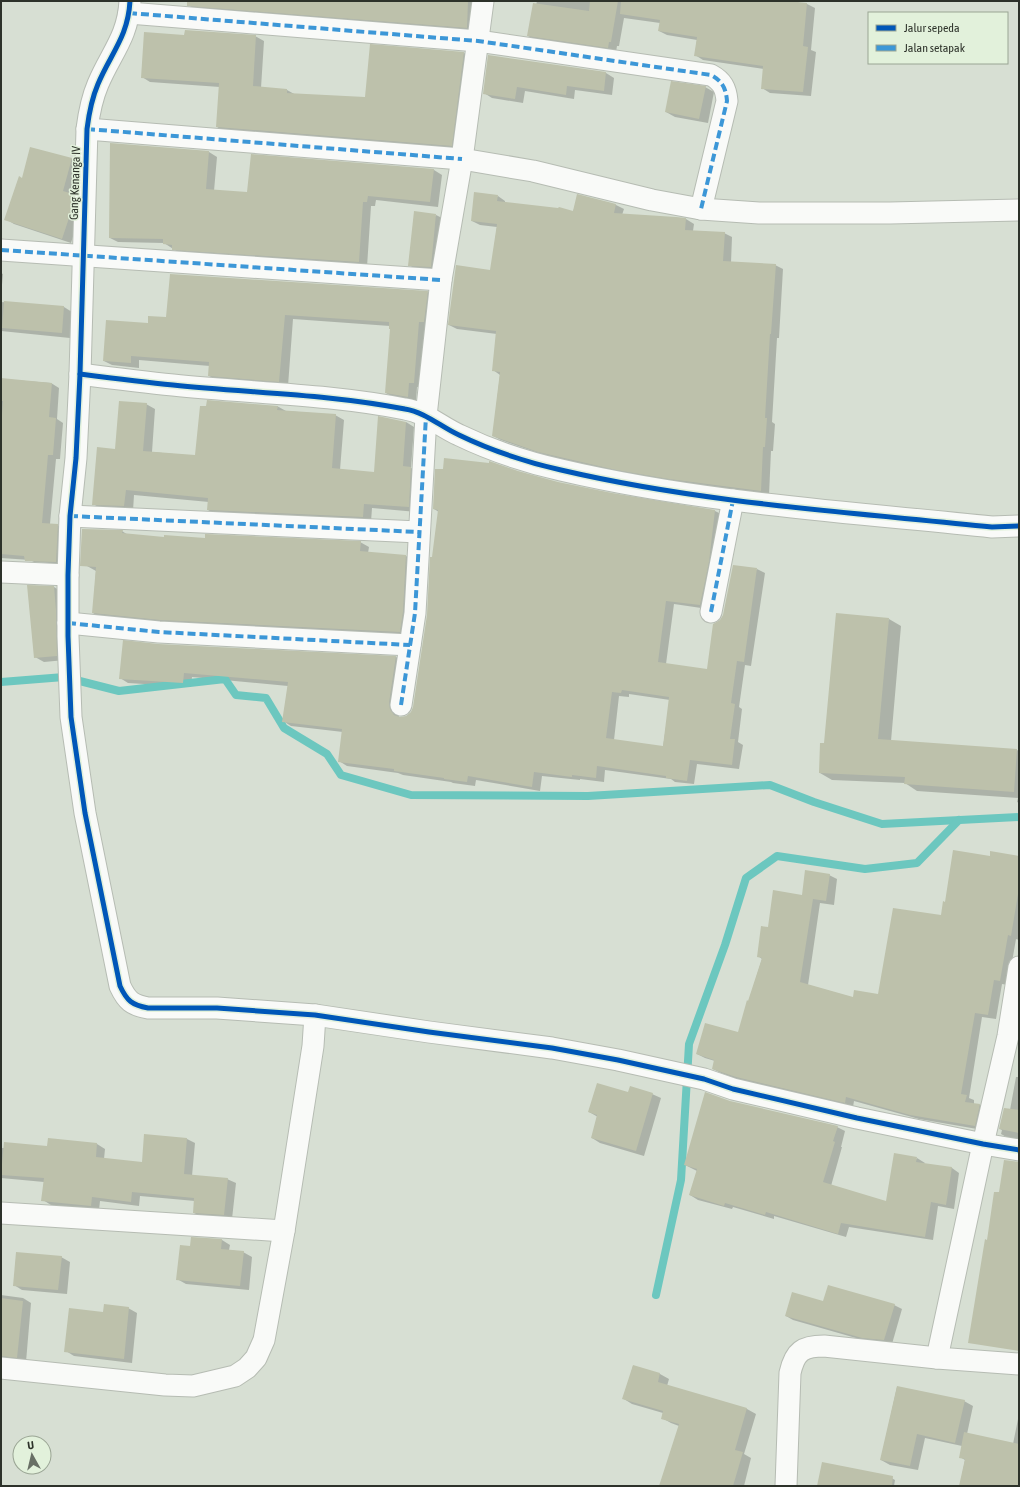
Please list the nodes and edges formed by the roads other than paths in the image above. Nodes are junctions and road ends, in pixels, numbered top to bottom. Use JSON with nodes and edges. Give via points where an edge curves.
{"nodes":[{"id":1,"x":483,"y":1,"type":"edge"},
{"id":2,"x":130,"y":7,"type":"edge"},
{"id":3,"x":478,"y":41,"type":"junction"},
{"id":4,"x":87,"y":128,"type":"junction"},
{"id":5,"x":462,"y":159,"type":"junction"},
{"id":6,"x":701,"y":209,"type":"junction"},
{"id":7,"x":1019,"y":210,"type":"edge"},
{"id":8,"x":1,"y":250,"type":"edge"},
{"id":9,"x":83,"y":255,"type":"junction"},
{"id":10,"x":441,"y":280,"type":"junction"},
{"id":11,"x":80,"y":374,"type":"junction"},
{"id":12,"x":426,"y":416,"type":"junction"},
{"id":13,"x":733,"y":500,"type":"junction"},
{"id":14,"x":70,"y":516,"type":"junction"},
{"id":15,"x":1019,"y":526,"type":"edge"},
{"id":16,"x":419,"y":532,"type":"junction"},
{"id":17,"x":1,"y":572,"type":"edge"},
{"id":18,"x":68,"y":575,"type":"junction"},
{"id":19,"x":710,"y":612,"type":"dead end"},
{"id":20,"x":68,"y":630,"type":"junction"},
{"id":21,"x":410,"y":645,"type":"junction"},
{"id":22,"x":401,"y":705,"type":"dead end"},
{"id":23,"x":1019,"y":967,"type":"edge"},
{"id":24,"x":315,"y":1014,"type":"junction"},
{"id":25,"x":1014,"y":1037,"type":"edge"},
{"id":26,"x":983,"y":1144,"type":"junction"},
{"id":27,"x":1019,"y":1150,"type":"edge"},
{"id":28,"x":1,"y":1213,"type":"edge"},
{"id":29,"x":284,"y":1231,"type":"junction"},
{"id":30,"x":937,"y":1358,"type":"junction"},
{"id":31,"x":1019,"y":1364,"type":"edge"},
{"id":32,"x":1,"y":1368,"type":"edge"},
{"id":33,"x":786,"y":1486,"type":"edge"}],
"edges":[{"from":1,"to":3,"type":"street"},
{"from":2,"to":3,"type":"street"},
{"from":2,"to":4,"type":"street","name":"Gang Kenanga IV","via":[[124,36],[98,83],[90,107]]},
{"from":3,"to":5,"type":"street"},
{"from":3,"to":6,"type":"street","via":[[711,75],[718,79],[723,83],[727,100]]},
{"from":4,"to":5,"type":"street"},
{"from":4,"to":9,"type":"street","name":"Gang Kenanga IV"},
{"from":5,"to":6,"type":"street"},
{"from":5,"to":10,"type":"street"},
{"from":6,"to":7,"type":"street","via":[[759,213]]},
{"from":8,"to":9,"type":"street"},
{"from":9,"to":10,"type":"street"},
{"from":9,"to":11,"type":"street","name":"Gang Kenanga IV"},
{"from":10,"to":12,"type":"street"},
{"from":11,"to":12,"type":"street","via":[[370,403],[409,409]]},
{"from":11,"to":14,"type":"street","name":"Gang Kenanga IV"},
{"from":12,"to":13,"type":"street","via":[[456,434],[512,457],[561,470],[658,489]]},
{"from":12,"to":16,"type":"street"},
{"from":13,"to":15,"type":"street","via":[[992,528]]},
{"from":13,"to":19,"type":"street"},
{"from":14,"to":16,"type":"street"},
{"from":14,"to":18,"type":"street","name":"Gang Kenanga IV"},
{"from":16,"to":21,"type":"street","via":[[415,613]]},
{"from":17,"to":18,"type":"street"},
{"from":18,"to":20,"type":"street","name":"Gang Kenanga IV"},
{"from":20,"to":21,"type":"street"},
{"from":20,"to":24,"type":"street","name":"Gang Kenanga IV","via":[[71,717],[84,813],[120,986],[128,1000],[148,1008],[217,1008]]},
{"from":21,"to":22,"type":"street"},
{"from":23,"to":25,"type":"street"},
{"from":24,"to":26,"type":"street","name":"Gang Kenanga IV","via":[[618,1060],[856,1118]]},
{"from":24,"to":29,"type":"street"},
{"from":25,"to":26,"type":"street"},
{"from":26,"to":27,"type":"street","name":"Gang Kenanga IV"},
{"from":26,"to":30,"type":"street"},
{"from":28,"to":29,"type":"street"},
{"from":29,"to":32,"type":"street","via":[[264,1340],[256,1358],[235,1376],[193,1386]]},
{"from":30,"to":31,"type":"street"},
{"from":30,"to":33,"type":"street","via":[[824,1346],[809,1346],[802,1350],[796,1356],[790,1373]]}]}
